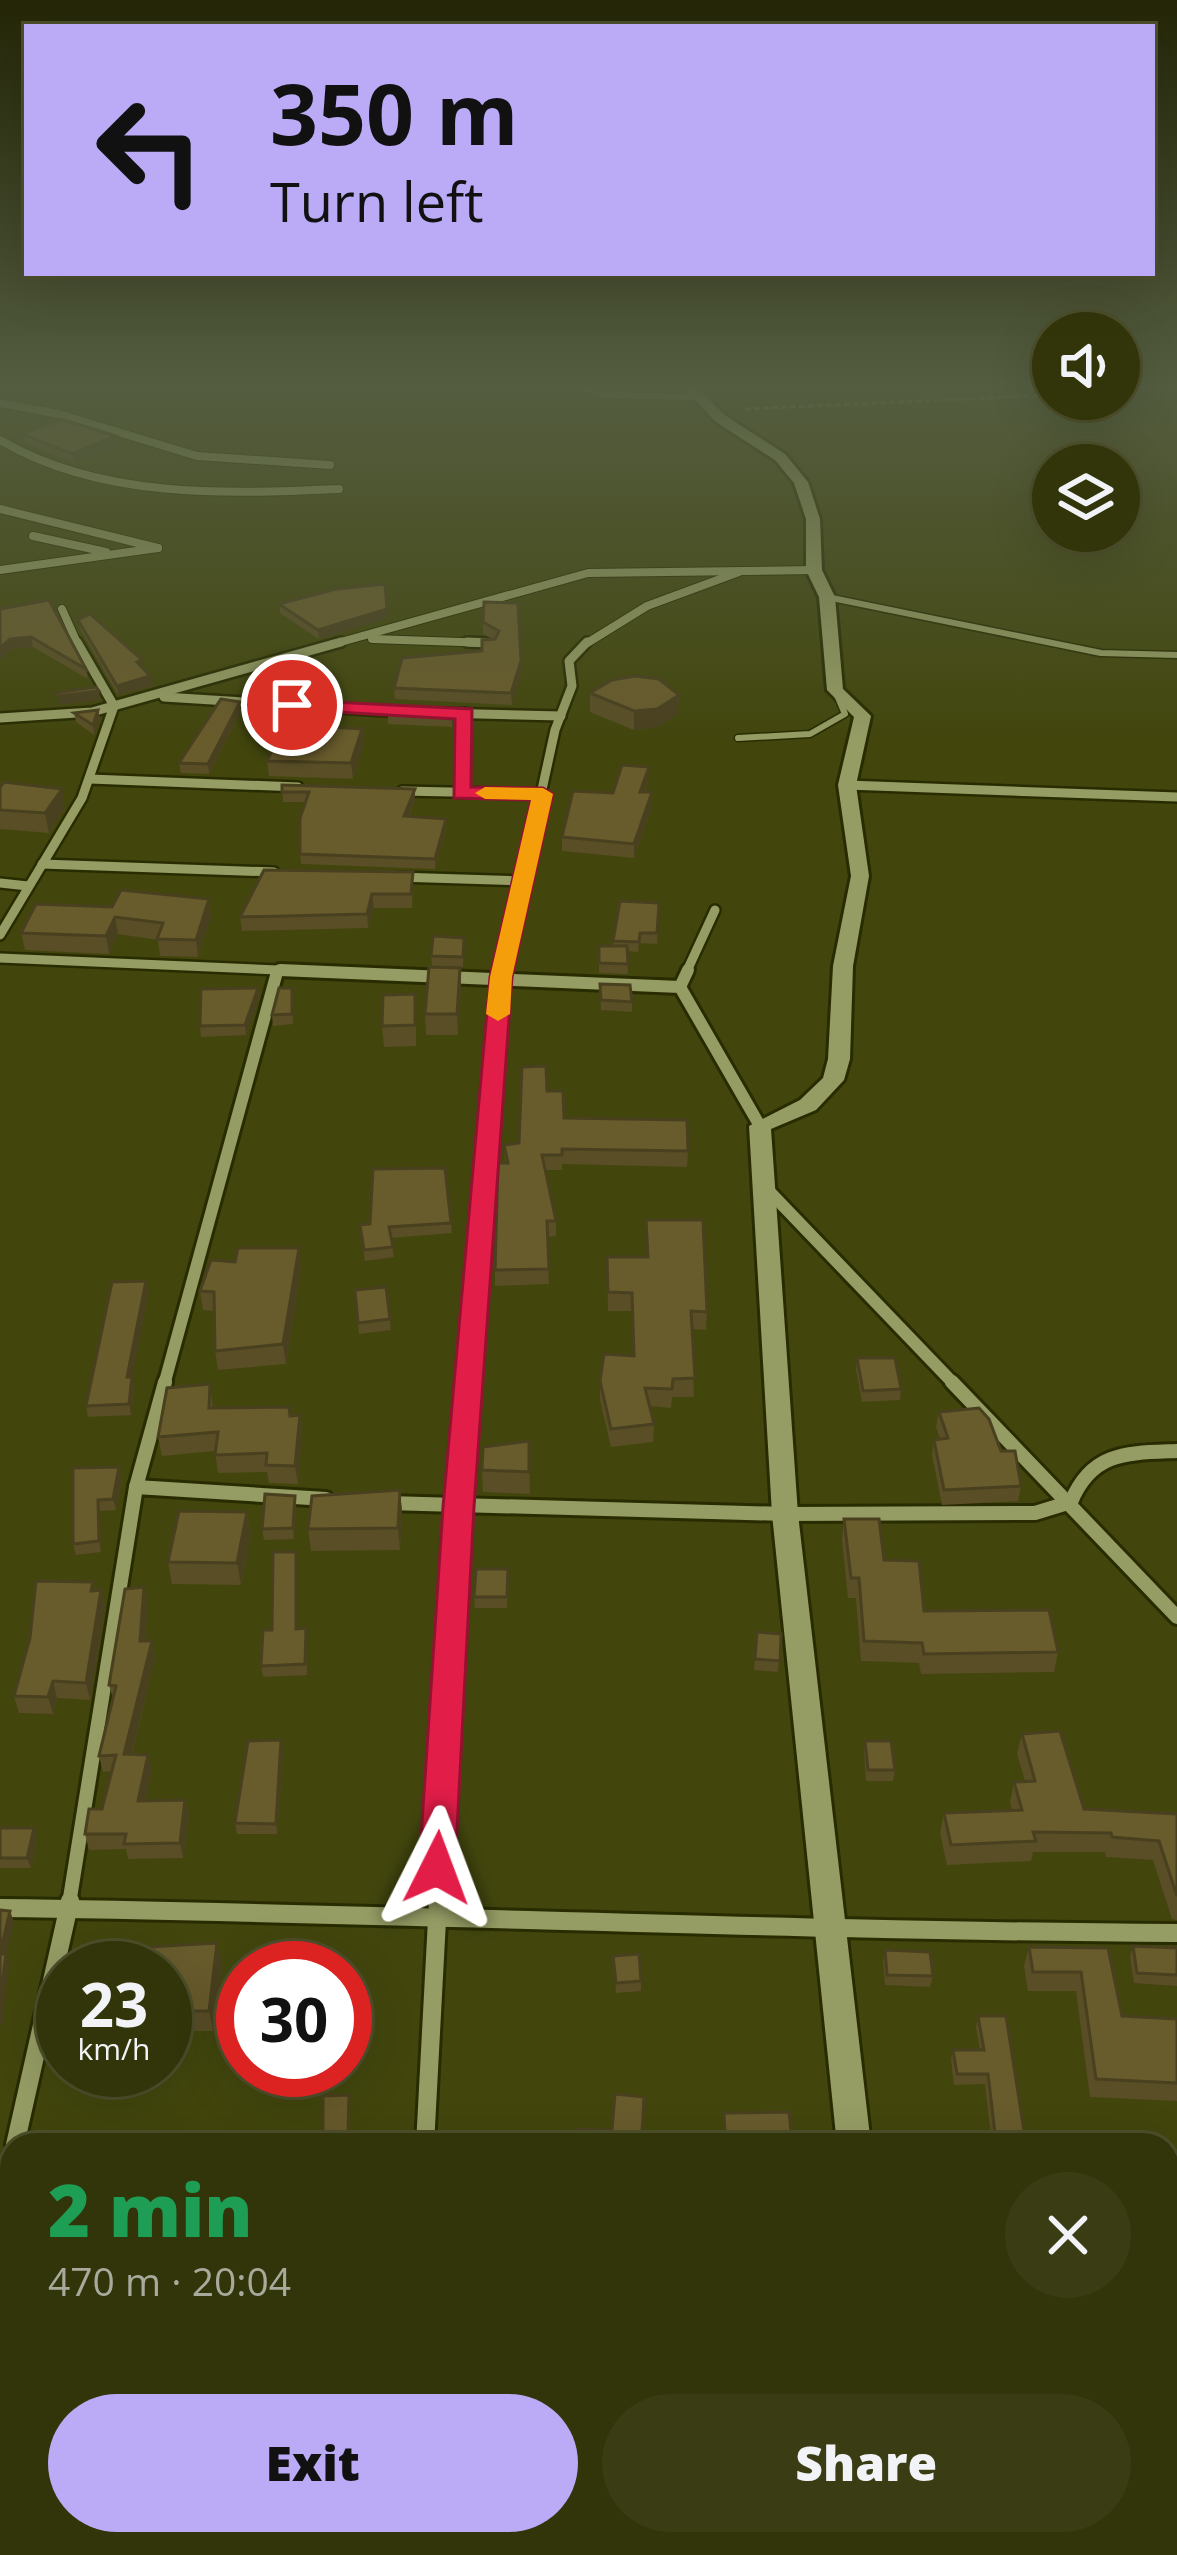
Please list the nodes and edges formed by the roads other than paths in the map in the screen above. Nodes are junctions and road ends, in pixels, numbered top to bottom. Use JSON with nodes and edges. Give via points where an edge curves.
{"nodes":[{"id":1,"x":808,"y":502,"type":"edge"},
{"id":2,"x":0,"y":509,"type":"edge"},
{"id":3,"x":33,"y":536,"type":"dead end"},
{"id":4,"x":118,"y":554,"type":"junction"},
{"id":5,"x":0,"y":570,"type":"edge"},
{"id":6,"x":814,"y":570,"type":"junction"},
{"id":7,"x":739,"y":572,"type":"junction"},
{"id":8,"x":827,"y":597,"type":"junction"},
{"id":9,"x":62,"y":609,"type":"dead end"},
{"id":10,"x":359,"y":639,"type":"junction"},
{"id":11,"x":490,"y":643,"type":"edge"},
{"id":12,"x":1177,"y":655,"type":"edge"},
{"id":13,"x":835,"y":690,"type":"junction"},
{"id":14,"x":150,"y":696,"type":"junction"},
{"id":15,"x":114,"y":706,"type":"junction"},
{"id":16,"x":405,"y":712,"type":"edge"},
{"id":17,"x":425,"y":712,"type":"edge"},
{"id":18,"x":465,"y":713,"type":"junction"},
{"id":19,"x":561,"y":716,"type":"junction"},
{"id":20,"x":0,"y":718,"type":"edge"},
{"id":21,"x":738,"y":737,"type":"dead end"},
{"id":22,"x":89,"y":779,"type":"junction"},
{"id":23,"x":847,"y":785,"type":"junction"},
{"id":24,"x":322,"y":788,"type":"edge"},
{"id":25,"x":391,"y":790,"type":"edge"},
{"id":26,"x":461,"y":793,"type":"junction"},
{"id":27,"x":543,"y":794,"type":"junction"},
{"id":28,"x":1177,"y":796,"type":"edge"},
{"id":29,"x":42,"y":864,"type":"junction"},
{"id":30,"x":296,"y":873,"type":"edge"},
{"id":31,"x":388,"y":876,"type":"edge"},
{"id":32,"x":526,"y":881,"type":"junction"},
{"id":33,"x":0,"y":884,"type":"edge"},
{"id":34,"x":28,"y":886,"type":"junction"},
{"id":35,"x":715,"y":910,"type":"dead end"},
{"id":36,"x":0,"y":935,"type":"edge"},
{"id":37,"x":0,"y":958,"type":"edge"},
{"id":38,"x":277,"y":972,"type":"junction"},
{"id":39,"x":501,"y":977,"type":"junction"},
{"id":40,"x":680,"y":987,"type":"junction"},
{"id":41,"x":760,"y":1126,"type":"junction"},
{"id":42,"x":764,"y":1186,"type":"junction"},
{"id":43,"x":1177,"y":1451,"type":"edge"},
{"id":44,"x":136,"y":1487,"type":"junction"},
{"id":45,"x":344,"y":1500,"type":"edge"},
{"id":46,"x":366,"y":1501,"type":"edge"},
{"id":47,"x":1071,"y":1502,"type":"junction"},
{"id":48,"x":459,"y":1507,"type":"junction"},
{"id":49,"x":785,"y":1514,"type":"junction"},
{"id":50,"x":1177,"y":1617,"type":"edge"},
{"id":51,"x":69,"y":1907,"type":"junction"},
{"id":52,"x":0,"y":1908,"type":"edge"},
{"id":53,"x":434,"y":1913,"type":"junction"},
{"id":54,"x":827,"y":1931,"type":"junction"},
{"id":55,"x":1177,"y":1934,"type":"edge"},
{"id":56,"x":18,"y":2133,"type":"edge"},
{"id":57,"x":425,"y":2133,"type":"edge"},
{"id":58,"x":852,"y":2133,"type":"edge"}],
"edges":[{"from":1,"to":6,"type":"street"},
{"from":2,"to":4,"type":"street","via":[[158,548]]},
{"from":3,"to":4,"type":"street"},
{"from":4,"to":5,"type":"street"},
{"from":6,"to":7,"type":"street"},
{"from":6,"to":8,"type":"street"},
{"from":7,"to":10,"type":"street","via":[[588,573]]},
{"from":7,"to":19,"type":"street","via":[[584,642],[569,661],[572,686]]},
{"from":8,"to":12,"type":"lane","via":[[1101,653]]},
{"from":8,"to":13,"type":"street"},
{"from":9,"to":15,"type":"street"},
{"from":10,"to":11,"type":"street"},
{"from":10,"to":14,"type":"street"},
{"from":13,"to":21,"type":"lane","via":[[844,714],[834,727]]},
{"from":13,"to":23,"type":"street","via":[[863,716]]},
{"from":14,"to":15,"type":"street"},
{"from":14,"to":16,"type":"street"},
{"from":15,"to":20,"type":"street"},
{"from":15,"to":22,"type":"street"},
{"from":17,"to":18,"type":"street"},
{"from":18,"to":19,"type":"street"},
{"from":18,"to":26,"type":"street"},
{"from":19,"to":27,"type":"street"},
{"from":22,"to":24,"type":"street"},
{"from":22,"to":29,"type":"street"},
{"from":23,"to":28,"type":"street"},
{"from":23,"to":41,"type":"street","via":[[860,876],[833,1080],[808,1105]]},
{"from":25,"to":26,"type":"street"},
{"from":26,"to":27,"type":"street"},
{"from":27,"to":32,"type":"street"},
{"from":29,"to":30,"type":"street"},
{"from":29,"to":34,"type":"street"},
{"from":31,"to":32,"type":"street"},
{"from":32,"to":39,"type":"street"},
{"from":33,"to":34,"type":"street"},
{"from":34,"to":36,"type":"street"},
{"from":35,"to":40,"type":"street"},
{"from":37,"to":38,"type":"street"},
{"from":38,"to":39,"type":"street"},
{"from":38,"to":44,"type":"street"},
{"from":39,"to":40,"type":"street"},
{"from":39,"to":48,"type":"street"},
{"from":40,"to":41,"type":"street"},
{"from":41,"to":42,"type":"street"},
{"from":42,"to":47,"type":"street"},
{"from":42,"to":49,"type":"street"},
{"from":43,"to":47,"type":"street","via":[[1098,1458],[1084,1469]]},
{"from":44,"to":45,"type":"street"},
{"from":44,"to":51,"type":"street"},
{"from":46,"to":48,"type":"street"},
{"from":47,"to":49,"type":"street","via":[[1035,1513]]},
{"from":47,"to":50,"type":"street"},
{"from":48,"to":49,"type":"street"},
{"from":48,"to":53,"type":"street"},
{"from":49,"to":54,"type":"street"},
{"from":51,"to":52,"type":"street"},
{"from":51,"to":53,"type":"street"},
{"from":51,"to":56,"type":"street"},
{"from":53,"to":54,"type":"street"},
{"from":53,"to":57,"type":"street"},
{"from":54,"to":55,"type":"street"},
{"from":54,"to":58,"type":"street"}]}
